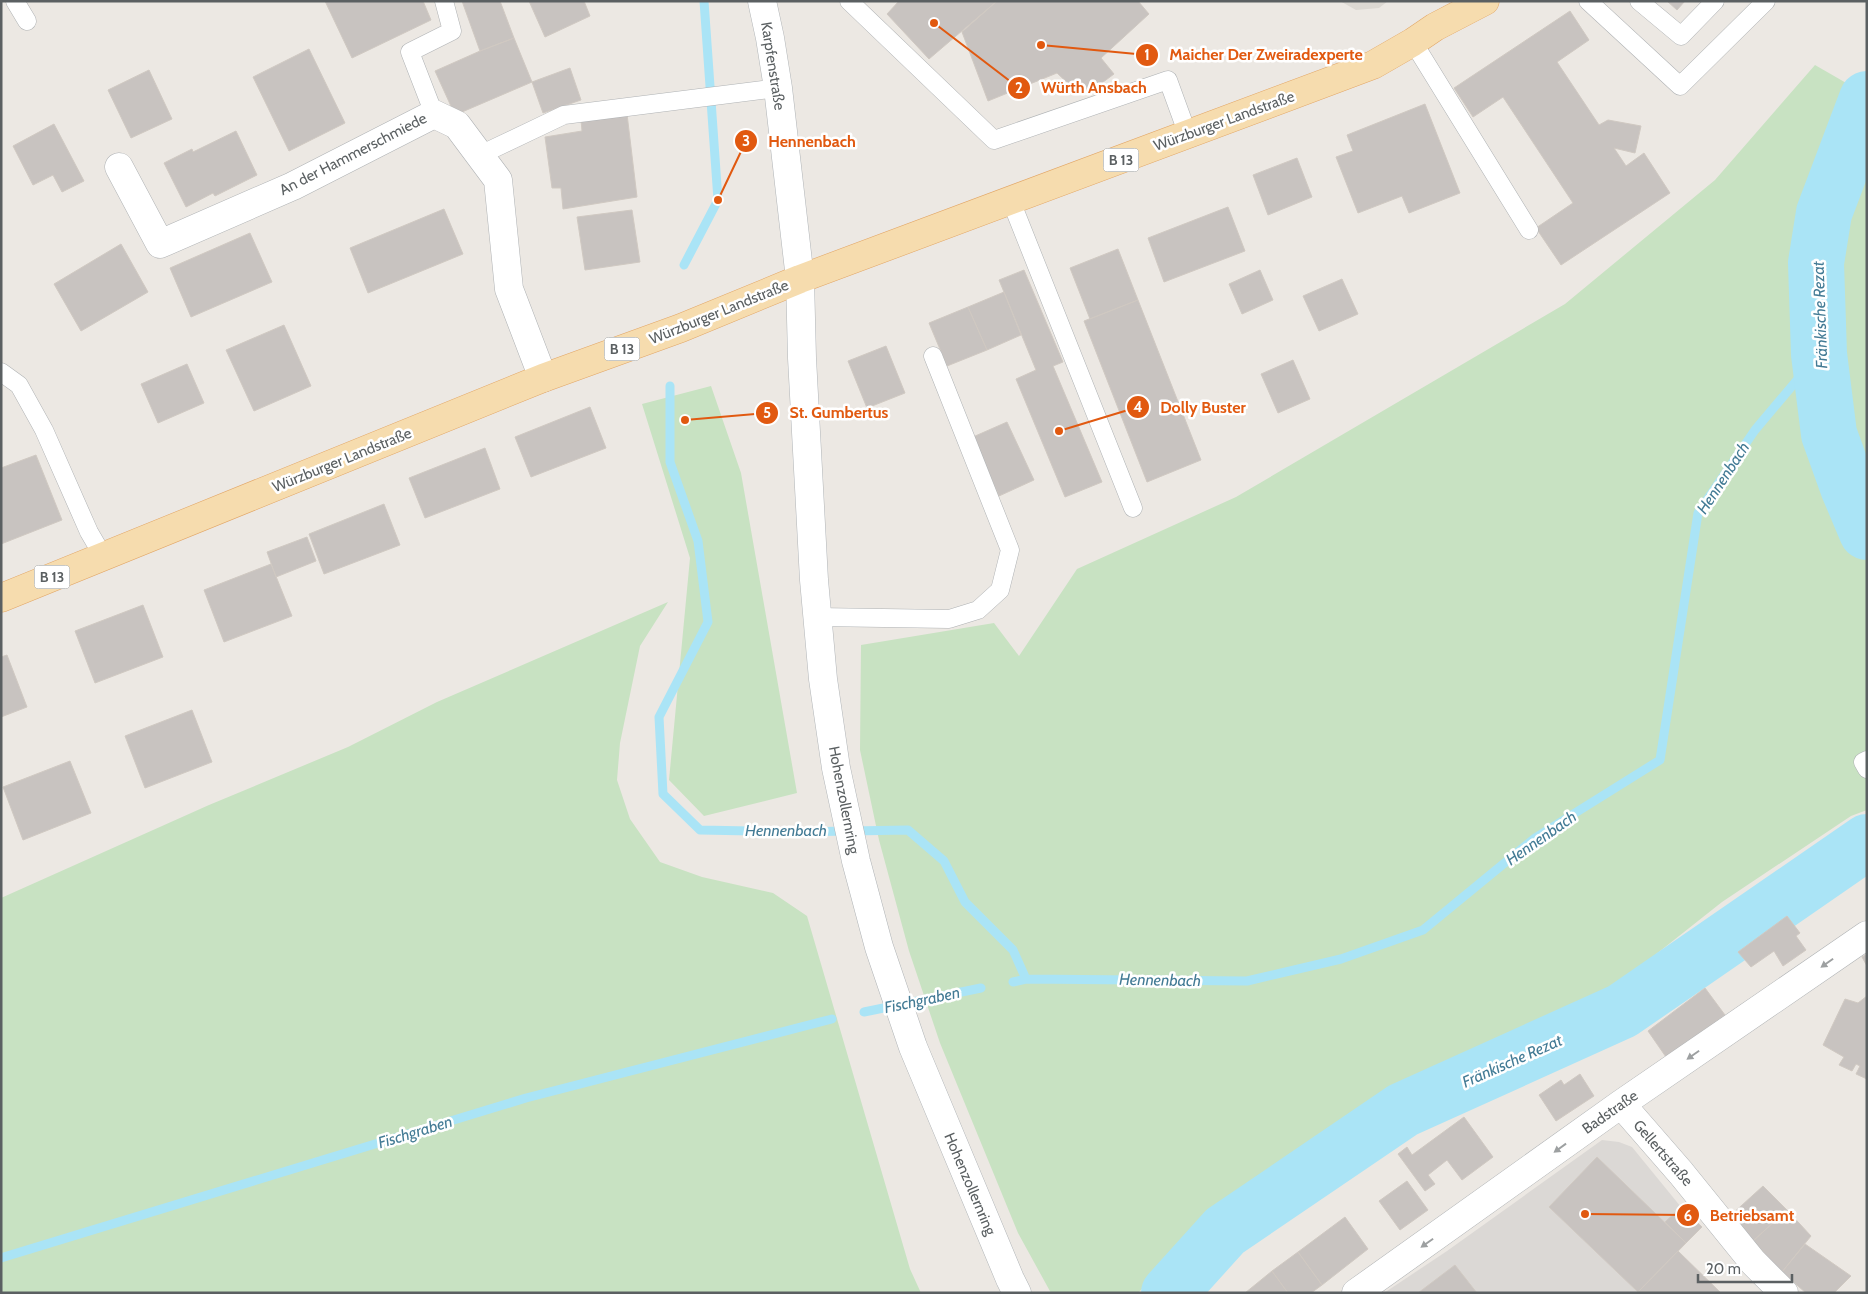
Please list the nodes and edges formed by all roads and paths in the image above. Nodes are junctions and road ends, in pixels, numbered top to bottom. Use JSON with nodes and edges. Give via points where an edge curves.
{"nodes":[{"id":1,"x":15,"y":1,"type":"edge"},
{"id":2,"x":444,"y":1,"type":"edge"},
{"id":3,"x":762,"y":1,"type":"edge"},
{"id":4,"x":849,"y":1,"type":"edge"},
{"id":5,"x":1457,"y":1,"type":"edge"},
{"id":6,"x":1484,"y":1,"type":"edge"},
{"id":7,"x":1588,"y":1,"type":"edge"},
{"id":8,"x":1639,"y":1,"type":"edge"},
{"id":9,"x":1715,"y":1,"type":"edge"},
{"id":10,"x":1766,"y":1,"type":"edge"},
{"id":11,"x":27,"y":21,"type":"dead end"},
{"id":12,"x":1424,"y":34,"type":"junction"},
{"id":13,"x":778,"y":88,"type":"junction"},
{"id":14,"x":434,"y":114,"type":"junction"},
{"id":15,"x":1188,"y":134,"type":"junction"},
{"id":16,"x":480,"y":154,"type":"junction"},
{"id":17,"x":119,"y":167,"type":"dead end"},
{"id":18,"x":1011,"y":201,"type":"junction"},
{"id":19,"x":1529,"y":230,"type":"dead end"},
{"id":20,"x":800,"y":279,"type":"junction"},
{"id":21,"x":933,"y":356,"type":"dead end"},
{"id":22,"x":1,"y":372,"type":"edge"},
{"id":23,"x":543,"y":378,"type":"junction"},
{"id":24,"x":1133,"y":508,"type":"dead end"},
{"id":25,"x":103,"y":556,"type":"junction"},
{"id":26,"x":1,"y":598,"type":"edge"},
{"id":27,"x":817,"y":617,"type":"junction"},
{"id":28,"x":1867,"y":760,"type":"edge"},
{"id":29,"x":1867,"y":768,"type":"edge"},
{"id":30,"x":1867,"y":935,"type":"edge"},
{"id":31,"x":1621,"y":1104,"type":"junction"},
{"id":32,"x":1017,"y":1293,"type":"edge"},
{"id":33,"x":1356,"y":1293,"type":"edge"},
{"id":34,"x":1784,"y":1293,"type":"edge"}],
"edges":[{"from":1,"to":11,"type":"lane"},
{"from":2,"to":14,"type":"lane","via":[[452,31],[410,52]]},
{"from":3,"to":13,"type":"street","name":"Karpfenstraße"},
{"from":4,"to":15,"type":"lane","via":[[994,140],[1168,80]]},
{"from":5,"to":12,"type":"main road","name":"Würzburger Landstraße","number":"B 13"},
{"from":6,"to":12,"type":"main road","name":"Würzburger Landstraße","number":"B 13"},
{"from":7,"to":10,"type":"lane","via":[[1680,86]]},
{"from":8,"to":9,"type":"lane","via":[[1681,36]]},
{"from":12,"to":15,"type":"main road","name":"Würzburger Landstraße","number":"B 13","via":[[1373,66]]},
{"from":12,"to":19,"type":"lane"},
{"from":13,"to":16,"type":"lane","via":[[564,115]]},
{"from":13,"to":20,"type":"street","name":"Karpfenstraße"},
{"from":14,"to":16,"type":"street","name":"An der Hammerschmiede","via":[[458,125]]},
{"from":14,"to":17,"type":"street","name":"An der Hammerschmiede","via":[[293,186],[160,244]]},
{"from":15,"to":18,"type":"main road","name":"Würzburger Landstraße","number":"B 13"},
{"from":16,"to":23,"type":"street","name":"An der Hammerschmiede","via":[[498,180],[509,289]]},
{"from":18,"to":20,"type":"main road","name":"Würzburger Landstraße","number":"B 13"},
{"from":18,"to":24,"type":"lane"},
{"from":20,"to":23,"type":"main road","name":"Würzburger Landstraße","number":"B 13","via":[[681,328]]},
{"from":20,"to":27,"type":"street","name":"Hohenzollernring","via":[[809,513]]},
{"from":21,"to":27,"type":"lane","via":[[1010,550],[1000,590],[978,610],[949,619]]},
{"from":22,"to":25,"type":"lane","via":[[19,385],[28,400]]},
{"from":23,"to":25,"type":"main road","name":"Würzburger Landstraße","number":"B 13"},
{"from":25,"to":26,"type":"main road","name":"Würzburger Landstraße","number":"B 13"},
{"from":27,"to":32,"type":"street","name":"Hohenzollernring","via":[[836,768],[879,947],[913,1047]]},
{"from":28,"to":29,"type":"lane","via":[[1863,762]]},
{"from":30,"to":31,"type":"street","name":"Badstraße","one_way":true},
{"from":31,"to":33,"type":"street","name":"Badstraße","one_way":true},
{"from":31,"to":34,"type":"street","name":"Gellertstraße","via":[[1753,1262]]}]}
